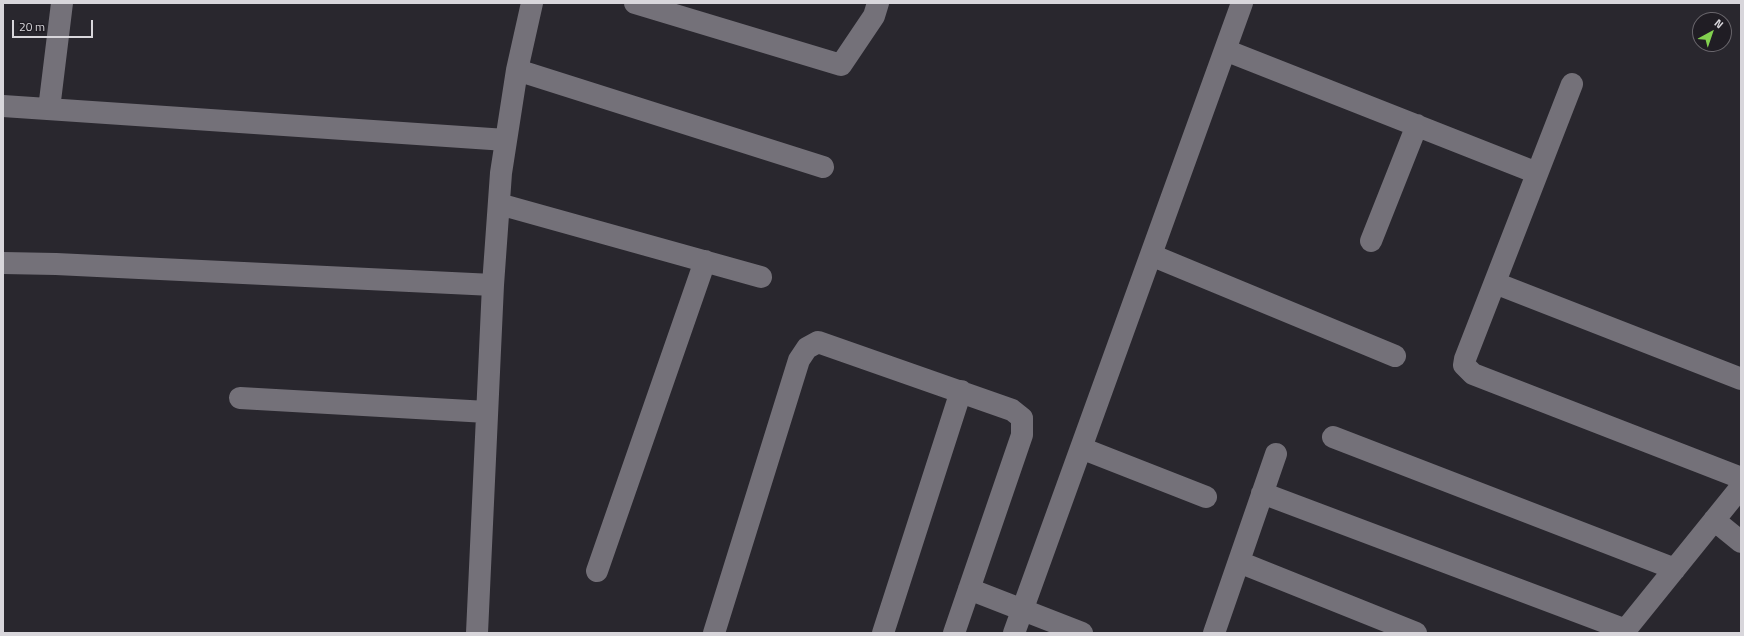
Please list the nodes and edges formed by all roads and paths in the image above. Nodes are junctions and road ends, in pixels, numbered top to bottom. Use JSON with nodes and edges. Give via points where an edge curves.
{"nodes":[{"id":1,"x":62,"y":3,"type":"edge"},
{"id":2,"x":532,"y":3,"type":"edge"},
{"id":3,"x":635,"y":3,"type":"edge"},
{"id":4,"x":878,"y":3,"type":"edge"},
{"id":5,"x":1242,"y":3,"type":"edge"},
{"id":6,"x":1225,"y":50,"type":"junction"},
{"id":7,"x":517,"y":70,"type":"junction"},
{"id":8,"x":1572,"y":84,"type":"dead end"},
{"id":9,"x":3,"y":106,"type":"edge"},
{"id":10,"x":49,"y":110,"type":"junction"},
{"id":11,"x":1417,"y":125,"type":"junction"},
{"id":12,"x":506,"y":140,"type":"junction"},
{"id":13,"x":823,"y":167,"type":"dead end"},
{"id":14,"x":1537,"y":173,"type":"junction"},
{"id":15,"x":499,"y":204,"type":"junction"},
{"id":16,"x":1371,"y":241,"type":"dead end"},
{"id":17,"x":1151,"y":255,"type":"junction"},
{"id":18,"x":705,"y":261,"type":"junction"},
{"id":19,"x":3,"y":263,"type":"edge"},
{"id":20,"x":761,"y":277,"type":"dead end"},
{"id":21,"x":1495,"y":283,"type":"junction"},
{"id":22,"x":493,"y":285,"type":"junction"},
{"id":23,"x":1395,"y":356,"type":"dead end"},
{"id":24,"x":1741,"y":379,"type":"edge"},
{"id":25,"x":961,"y":391,"type":"junction"},
{"id":26,"x":240,"y":398,"type":"dead end"},
{"id":27,"x":487,"y":412,"type":"junction"},
{"id":28,"x":1333,"y":437,"type":"dead end"},
{"id":29,"x":1080,"y":448,"type":"junction"},
{"id":30,"x":1276,"y":454,"type":"dead end"},
{"id":31,"x":1741,"y":478,"type":"edge"},
{"id":32,"x":1741,"y":487,"type":"edge"},
{"id":33,"x":1262,"y":493,"type":"junction"},
{"id":34,"x":1206,"y":497,"type":"dead end"},
{"id":35,"x":1714,"y":520,"type":"junction"},
{"id":36,"x":1741,"y":542,"type":"edge"},
{"id":37,"x":1239,"y":562,"type":"junction"},
{"id":38,"x":1675,"y":569,"type":"junction"},
{"id":39,"x":597,"y":571,"type":"dead end"},
{"id":40,"x":969,"y":589,"type":"junction"},
{"id":41,"x":1022,"y":609,"type":"junction"},
{"id":42,"x":1624,"y":632,"type":"edge"},
{"id":43,"x":477,"y":633,"type":"edge"},
{"id":44,"x":714,"y":633,"type":"edge"},
{"id":45,"x":883,"y":633,"type":"edge"},
{"id":46,"x":954,"y":633,"type":"edge"},
{"id":47,"x":1014,"y":633,"type":"edge"},
{"id":48,"x":1082,"y":633,"type":"edge"},
{"id":49,"x":1214,"y":633,"type":"edge"},
{"id":50,"x":1416,"y":633,"type":"edge"}],
"edges":[{"from":1,"to":10,"type":"street"},
{"from":2,"to":7,"type":"street"},
{"from":3,"to":4,"type":"street","via":[[841,65],[874,16]]},
{"from":5,"to":6,"type":"street"},
{"from":6,"to":11,"type":"street"},
{"from":6,"to":17,"type":"street"},
{"from":7,"to":12,"type":"street"},
{"from":7,"to":13,"type":"street"},
{"from":8,"to":14,"type":"street"},
{"from":9,"to":10,"type":"street"},
{"from":10,"to":12,"type":"street"},
{"from":11,"to":14,"type":"street"},
{"from":11,"to":16,"type":"street"},
{"from":12,"to":15,"type":"street"},
{"from":14,"to":21,"type":"street"},
{"from":15,"to":18,"type":"street"},
{"from":15,"to":22,"type":"street"},
{"from":17,"to":23,"type":"street"},
{"from":17,"to":29,"type":"street"},
{"from":18,"to":20,"type":"street"},
{"from":18,"to":39,"type":"street"},
{"from":19,"to":22,"type":"street"},
{"from":21,"to":24,"type":"street"},
{"from":21,"to":31,"type":"street","via":[[1465,359],[1464,365],[1467,370]]},
{"from":22,"to":27,"type":"street"},
{"from":25,"to":40,"type":"street","via":[[1012,410],[1022,418],[1022,435]]},
{"from":25,"to":44,"type":"street","via":[[818,342],[807,348],[799,360]]},
{"from":25,"to":45,"type":"street"},
{"from":26,"to":27,"type":"street"},
{"from":27,"to":43,"type":"street"},
{"from":28,"to":38,"type":"street"},
{"from":29,"to":34,"type":"street"},
{"from":29,"to":41,"type":"street"},
{"from":30,"to":33,"type":"street"},
{"from":32,"to":35,"type":"street"},
{"from":33,"to":37,"type":"street"},
{"from":33,"to":42,"type":"street"},
{"from":35,"to":36,"type":"street"},
{"from":35,"to":38,"type":"street"},
{"from":37,"to":49,"type":"street"},
{"from":37,"to":50,"type":"street"},
{"from":38,"to":42,"type":"street"},
{"from":40,"to":41,"type":"street"},
{"from":40,"to":46,"type":"street"},
{"from":41,"to":47,"type":"street"},
{"from":41,"to":48,"type":"street"}]}
